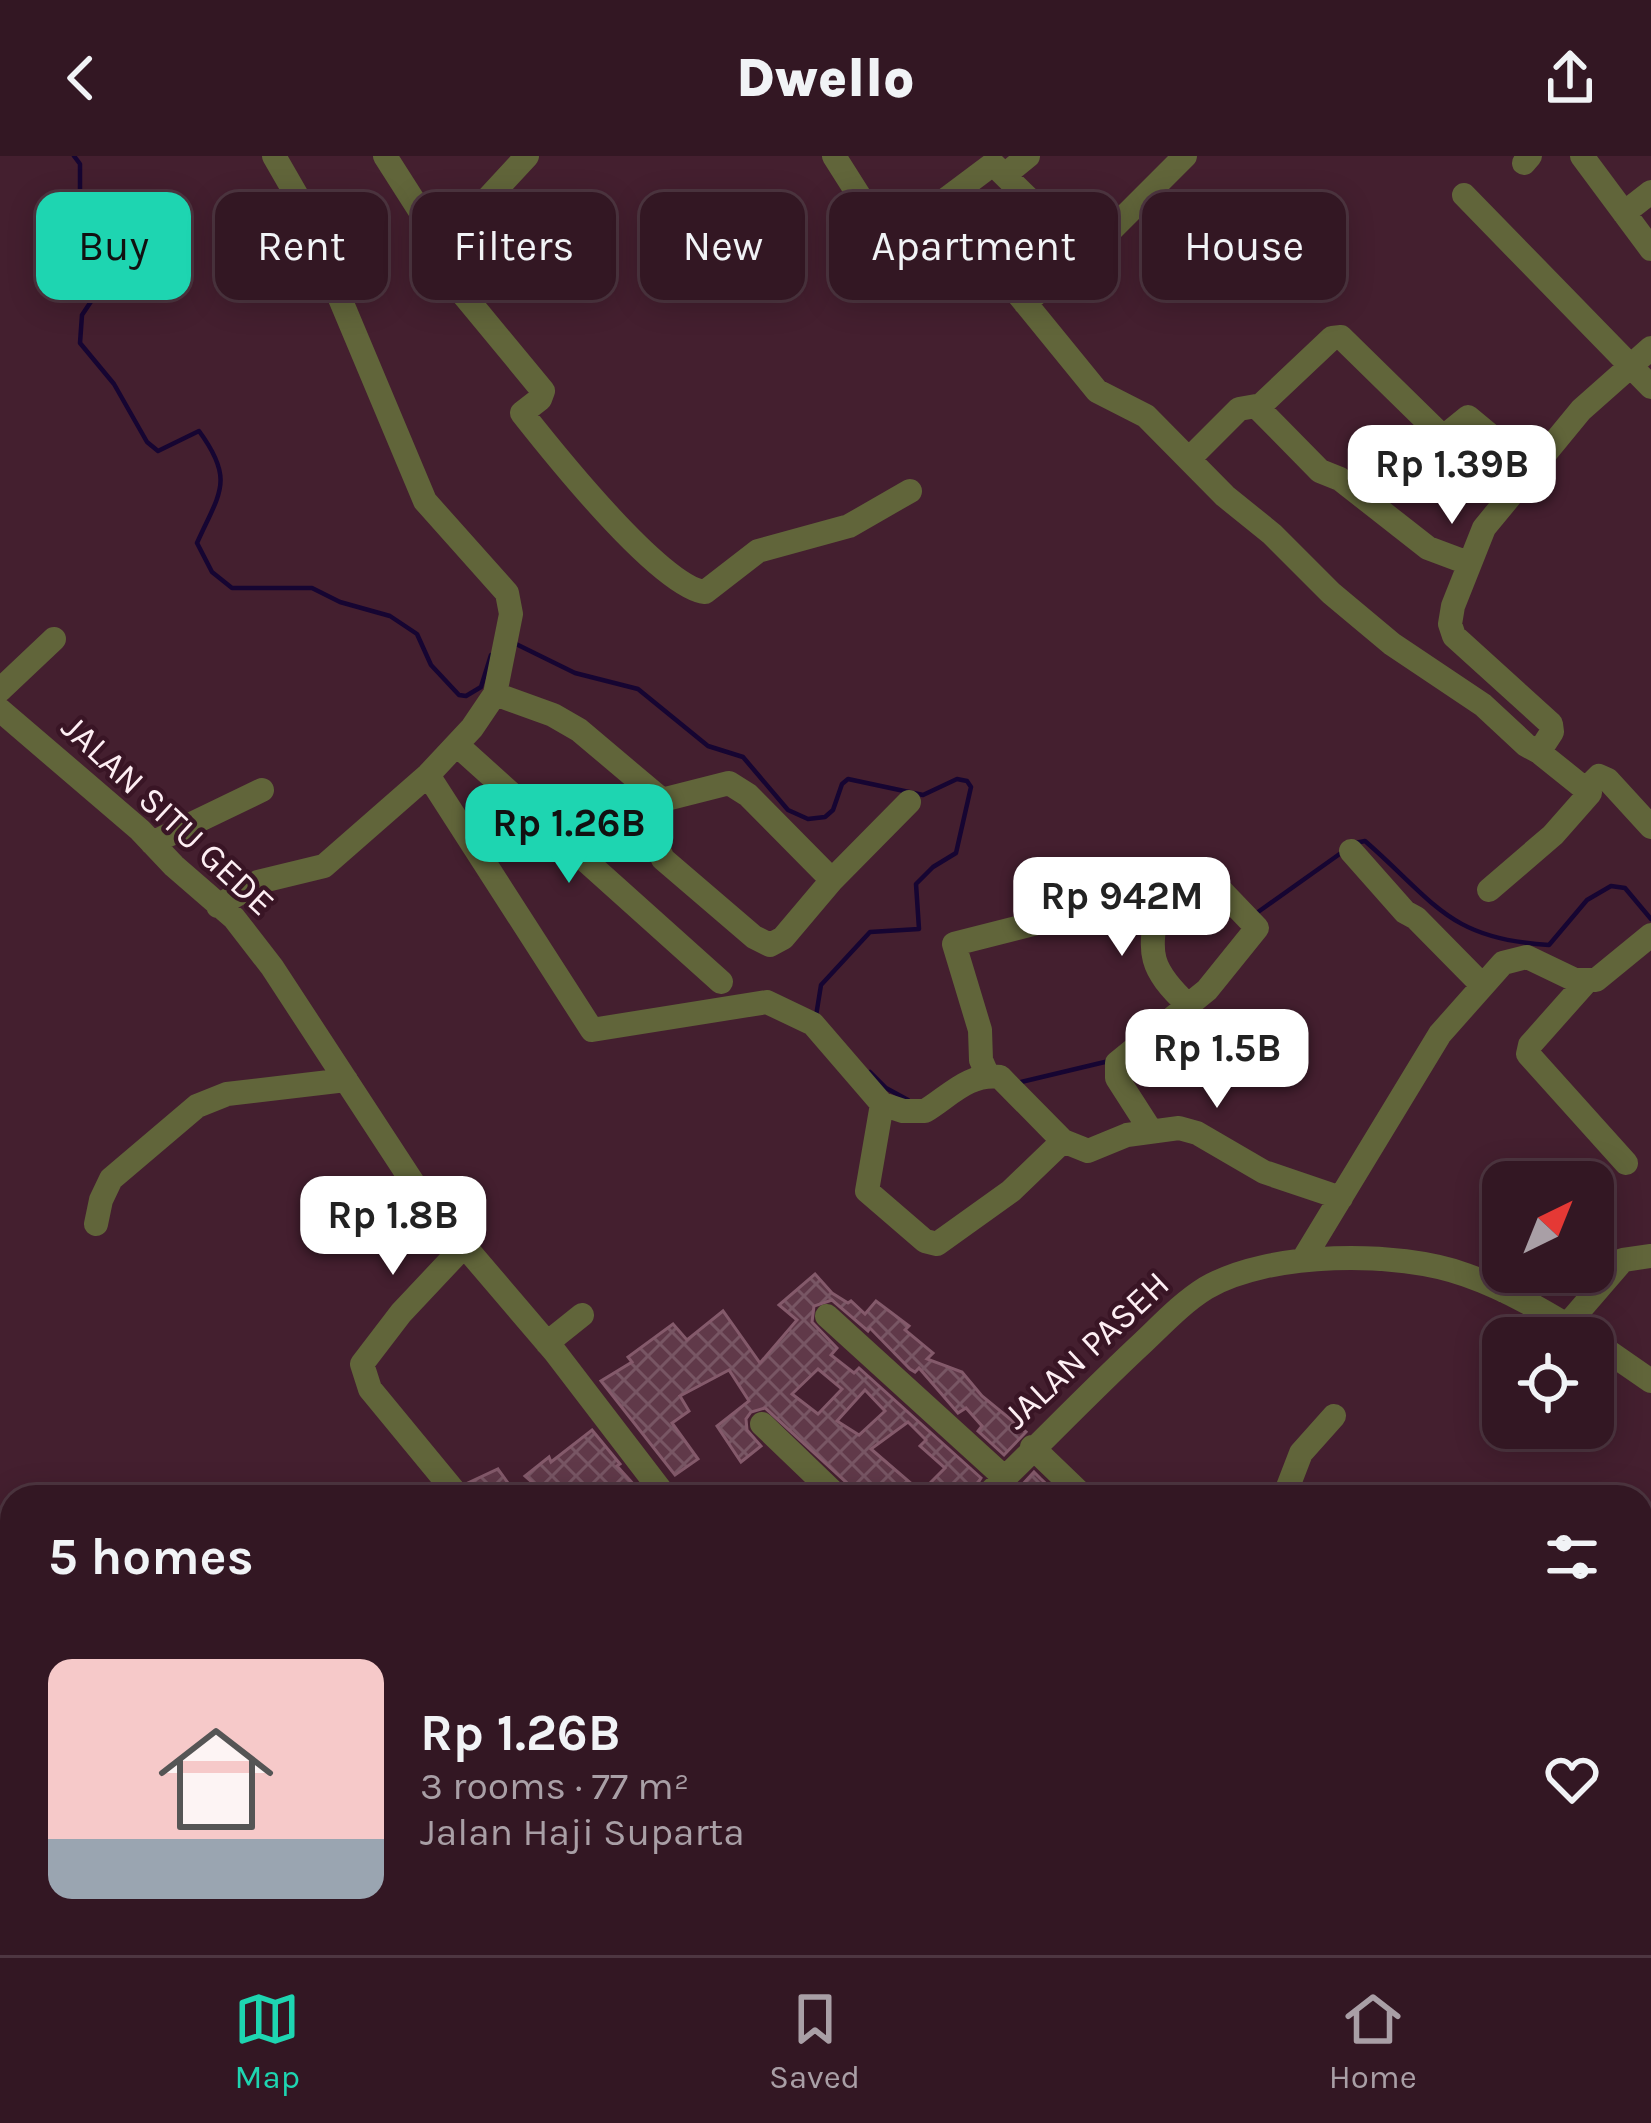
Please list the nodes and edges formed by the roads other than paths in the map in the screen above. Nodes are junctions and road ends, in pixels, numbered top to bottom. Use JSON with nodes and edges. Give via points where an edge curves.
{"nodes":[{"id":1,"x":274,"y":156,"type":"edge"},
{"id":2,"x":386,"y":156,"type":"edge"},
{"id":3,"x":527,"y":156,"type":"edge"},
{"id":4,"x":833,"y":156,"type":"edge"},
{"id":5,"x":1028,"y":156,"type":"edge"},
{"id":6,"x":1185,"y":156,"type":"edge"},
{"id":7,"x":1582,"y":156,"type":"edge"},
{"id":8,"x":1006,"y":174,"type":"junction"},
{"id":9,"x":494,"y":192,"type":"edge"},
{"id":10,"x":855,"y":192,"type":"edge"},
{"id":11,"x":954,"y":192,"type":"edge"},
{"id":12,"x":1024,"y":192,"type":"edge"},
{"id":13,"x":1651,"y":192,"type":"edge"},
{"id":14,"x":1465,"y":195,"type":"dead end"},
{"id":15,"x":412,"y":198,"type":"edge"},
{"id":16,"x":1624,"y":213,"type":"junction"},
{"id":17,"x":1118,"y":220,"type":"edge"},
{"id":18,"x":1651,"y":250,"type":"edge"},
{"id":19,"x":468,"y":300,"type":"edge"},
{"id":20,"x":1023,"y":300,"type":"edge"},
{"id":21,"x":1029,"y":300,"type":"edge"},
{"id":22,"x":1025,"y":303,"type":"junction"},
{"id":23,"x":1651,"y":348,"type":"edge"},
{"id":24,"x":1631,"y":366,"type":"junction"},
{"id":25,"x":1651,"y":388,"type":"edge"},
{"id":26,"x":1259,"y":407,"type":"junction"},
{"id":27,"x":1190,"y":458,"type":"junction"},
{"id":28,"x":1533,"y":471,"type":"junction"},
{"id":29,"x":910,"y":491,"type":"dead end"},
{"id":30,"x":1468,"y":563,"type":"junction"},
{"id":31,"x":54,"y":639,"type":"dead end"},
{"id":32,"x":0,"y":690,"type":"edge"},
{"id":33,"x":495,"y":694,"type":"junction"},
{"id":34,"x":0,"y":710,"type":"edge"},
{"id":35,"x":457,"y":746,"type":"junction"},
{"id":36,"x":1539,"y":752,"type":"junction"},
{"id":37,"x":428,"y":775,"type":"junction"},
{"id":38,"x":1587,"y":788,"type":"junction"},
{"id":39,"x":262,"y":790,"type":"dead end"},
{"id":40,"x":662,"y":800,"type":"junction"},
{"id":41,"x":909,"y":802,"type":"dead end"},
{"id":42,"x":1651,"y":827,"type":"edge"},
{"id":43,"x":152,"y":843,"type":"junction"},
{"id":44,"x":1351,"y":851,"type":"dead end"},
{"id":45,"x":832,"y":880,"type":"junction"},
{"id":46,"x":1489,"y":890,"type":"dead end"},
{"id":47,"x":1160,"y":891,"type":"junction"},
{"id":48,"x":218,"y":906,"type":"junction"},
{"id":49,"x":1649,"y":937,"type":"edge"},
{"id":50,"x":721,"y":982,"type":"dead end"},
{"id":51,"x":1586,"y":982,"type":"junction"},
{"id":52,"x":1482,"y":985,"type":"junction"},
{"id":53,"x":1186,"y":1002,"type":"junction"},
{"id":54,"x":986,"y":1072,"type":"junction"},
{"id":55,"x":346,"y":1080,"type":"junction"},
{"id":56,"x":883,"y":1104,"type":"junction"},
{"id":57,"x":1151,"y":1131,"type":"junction"},
{"id":58,"x":1063,"y":1141,"type":"junction"},
{"id":59,"x":1626,"y":1163,"type":"dead end"},
{"id":60,"x":1341,"y":1198,"type":"junction"},
{"id":61,"x":96,"y":1224,"type":"dead end"},
{"id":62,"x":464,"y":1246,"type":"junction"},
{"id":63,"x":1651,"y":1256,"type":"edge"},
{"id":64,"x":1304,"y":1258,"type":"junction"},
{"id":65,"x":1482,"y":1276,"type":"edge"},
{"id":66,"x":1528,"y":1293,"type":"edge"},
{"id":67,"x":582,"y":1315,"type":"dead end"},
{"id":68,"x":826,"y":1316,"type":"dead end"},
{"id":69,"x":1559,"y":1317,"type":"edge"},
{"id":70,"x":1593,"y":1317,"type":"edge"},
{"id":71,"x":547,"y":1342,"type":"junction"},
{"id":72,"x":1614,"y":1356,"type":"edge"},
{"id":73,"x":1651,"y":1381,"type":"edge"},
{"id":74,"x":1334,"y":1416,"type":"dead end"},
{"id":75,"x":762,"y":1424,"type":"dead end"},
{"id":76,"x":1031,"y":1447,"type":"junction"},
{"id":77,"x":1005,"y":1478,"type":"junction"},
{"id":78,"x":449,"y":1485,"type":"edge"},
{"id":79,"x":657,"y":1485,"type":"edge"},
{"id":80,"x":826,"y":1485,"type":"edge"},
{"id":81,"x":998,"y":1485,"type":"edge"},
{"id":82,"x":1071,"y":1485,"type":"edge"},
{"id":83,"x":1289,"y":1485,"type":"edge"}],
"edges":[{"from":1,"to":33,"type":"street","via":[[425,501],[507,592],[511,614]]},
{"from":2,"to":15,"type":"street"},
{"from":3,"to":9,"type":"street"},
{"from":4,"to":10,"type":"street"},
{"from":5,"to":8,"type":"street"},
{"from":6,"to":17,"type":"street"},
{"from":7,"to":16,"type":"street"},
{"from":8,"to":11,"type":"street","via":[[989,165]]},
{"from":8,"to":12,"type":"street"},
{"from":13,"to":16,"type":"street"},
{"from":14,"to":24,"type":"street"},
{"from":16,"to":18,"type":"street"},
{"from":19,"to":29,"type":"street","via":[[543,392],[522,413],[606,514],[694,591],[705,592],[758,551],[849,526]]},
{"from":20,"to":22,"type":"street"},
{"from":21,"to":22,"type":"street"},
{"from":22,"to":27,"type":"street","via":[[1097,391],[1146,416]]},
{"from":23,"to":24,"type":"street"},
{"from":24,"to":25,"type":"street"},
{"from":24,"to":28,"type":"street","via":[[1581,410]]},
{"from":26,"to":27,"type":"street","via":[[1239,409]]},
{"from":26,"to":28,"type":"street","via":[[1341,337],[1439,433],[1468,416]]},
{"from":26,"to":30,"type":"street","via":[[1320,471],[1428,548]]},
{"from":27,"to":36,"type":"street","via":[[1392,644]]},
{"from":28,"to":30,"type":"street","via":[[1484,528]]},
{"from":30,"to":36,"type":"street","via":[[1453,606],[1454,636],[1552,724]]},
{"from":31,"to":32,"type":"street"},
{"from":33,"to":35,"type":"street"},
{"from":33,"to":40,"type":"street","via":[[579,730]]},
{"from":34,"to":43,"type":"street","name":"JALAN SITU GEDE"},
{"from":35,"to":37,"type":"street"},
{"from":35,"to":50,"type":"street"},
{"from":36,"to":38,"type":"street"},
{"from":37,"to":48,"type":"street","via":[[324,866],[258,882]]},
{"from":37,"to":56,"type":"street","via":[[592,1030],[766,1002],[813,1024]]},
{"from":38,"to":42,"type":"street","via":[[1599,776],[1608,780]]},
{"from":38,"to":46,"type":"street","via":[[1589,798]]},
{"from":39,"to":43,"type":"street"},
{"from":40,"to":45,"type":"street","via":[[729,783]]},
{"from":40,"to":45,"type":"street","via":[[652,836],[663,859],[770,945]]},
{"from":41,"to":45,"type":"street"},
{"from":43,"to":48,"type":"street","name":"JALAN SITU GEDE"},
{"from":44,"to":52,"type":"street"},
{"from":47,"to":53,"type":"street","via":[[1154,965]]},
{"from":47,"to":53,"type":"street","via":[[1210,879],[1257,928],[1228,967]]},
{"from":47,"to":54,"type":"street","via":[[956,943]]},
{"from":48,"to":55,"type":"street","name":"JALAN SITU GEDE","via":[[272,967]]},
{"from":49,"to":51,"type":"street","via":[[1603,978]]},
{"from":51,"to":52,"type":"street","via":[[1520,957]]},
{"from":51,"to":59,"type":"street","via":[[1527,1049]]},
{"from":52,"to":60,"type":"street","via":[[1440,1034]]},
{"from":53,"to":57,"type":"street","via":[[1116,1067]]},
{"from":54,"to":56,"type":"street","via":[[925,1111]]},
{"from":54,"to":58,"type":"street","via":[[1009,1082]]},
{"from":55,"to":61,"type":"street","via":[[227,1094],[197,1106],[111,1179]]},
{"from":55,"to":62,"type":"street","name":"JALAN SITU GEDE"},
{"from":56,"to":58,"type":"street","via":[[867,1191],[938,1244]]},
{"from":57,"to":58,"type":"street","via":[[1088,1150]]},
{"from":57,"to":60,"type":"street","via":[[1197,1133],[1264,1172]]},
{"from":60,"to":64,"type":"street"},
{"from":62,"to":71,"type":"street","name":"JALAN SITU GEDE"},
{"from":62,"to":78,"type":"street","via":[[362,1364],[370,1389]]},
{"from":63,"to":70,"type":"street","via":[[1623,1260]]},
{"from":64,"to":65,"type":"street","name":"JALAN PASEH","via":[[1373,1259]]},
{"from":64,"to":76,"type":"street","name":"JALAN PASEH","via":[[1206,1288]]},
{"from":66,"to":69,"type":"street","name":"JALAN PASEH"},
{"from":67,"to":71,"type":"street"},
{"from":68,"to":77,"type":"street"},
{"from":71,"to":79,"type":"street","name":"JALAN SITU GEDE"},
{"from":72,"to":73,"type":"street","name":"JALAN PASEH"},
{"from":74,"to":83,"type":"street","via":[[1301,1453]]},
{"from":75,"to":80,"type":"street"},
{"from":76,"to":77,"type":"street","name":"JALAN PASEH"},
{"from":76,"to":82,"type":"street"},
{"from":77,"to":81,"type":"street","name":"JALAN PASEH"}]}
